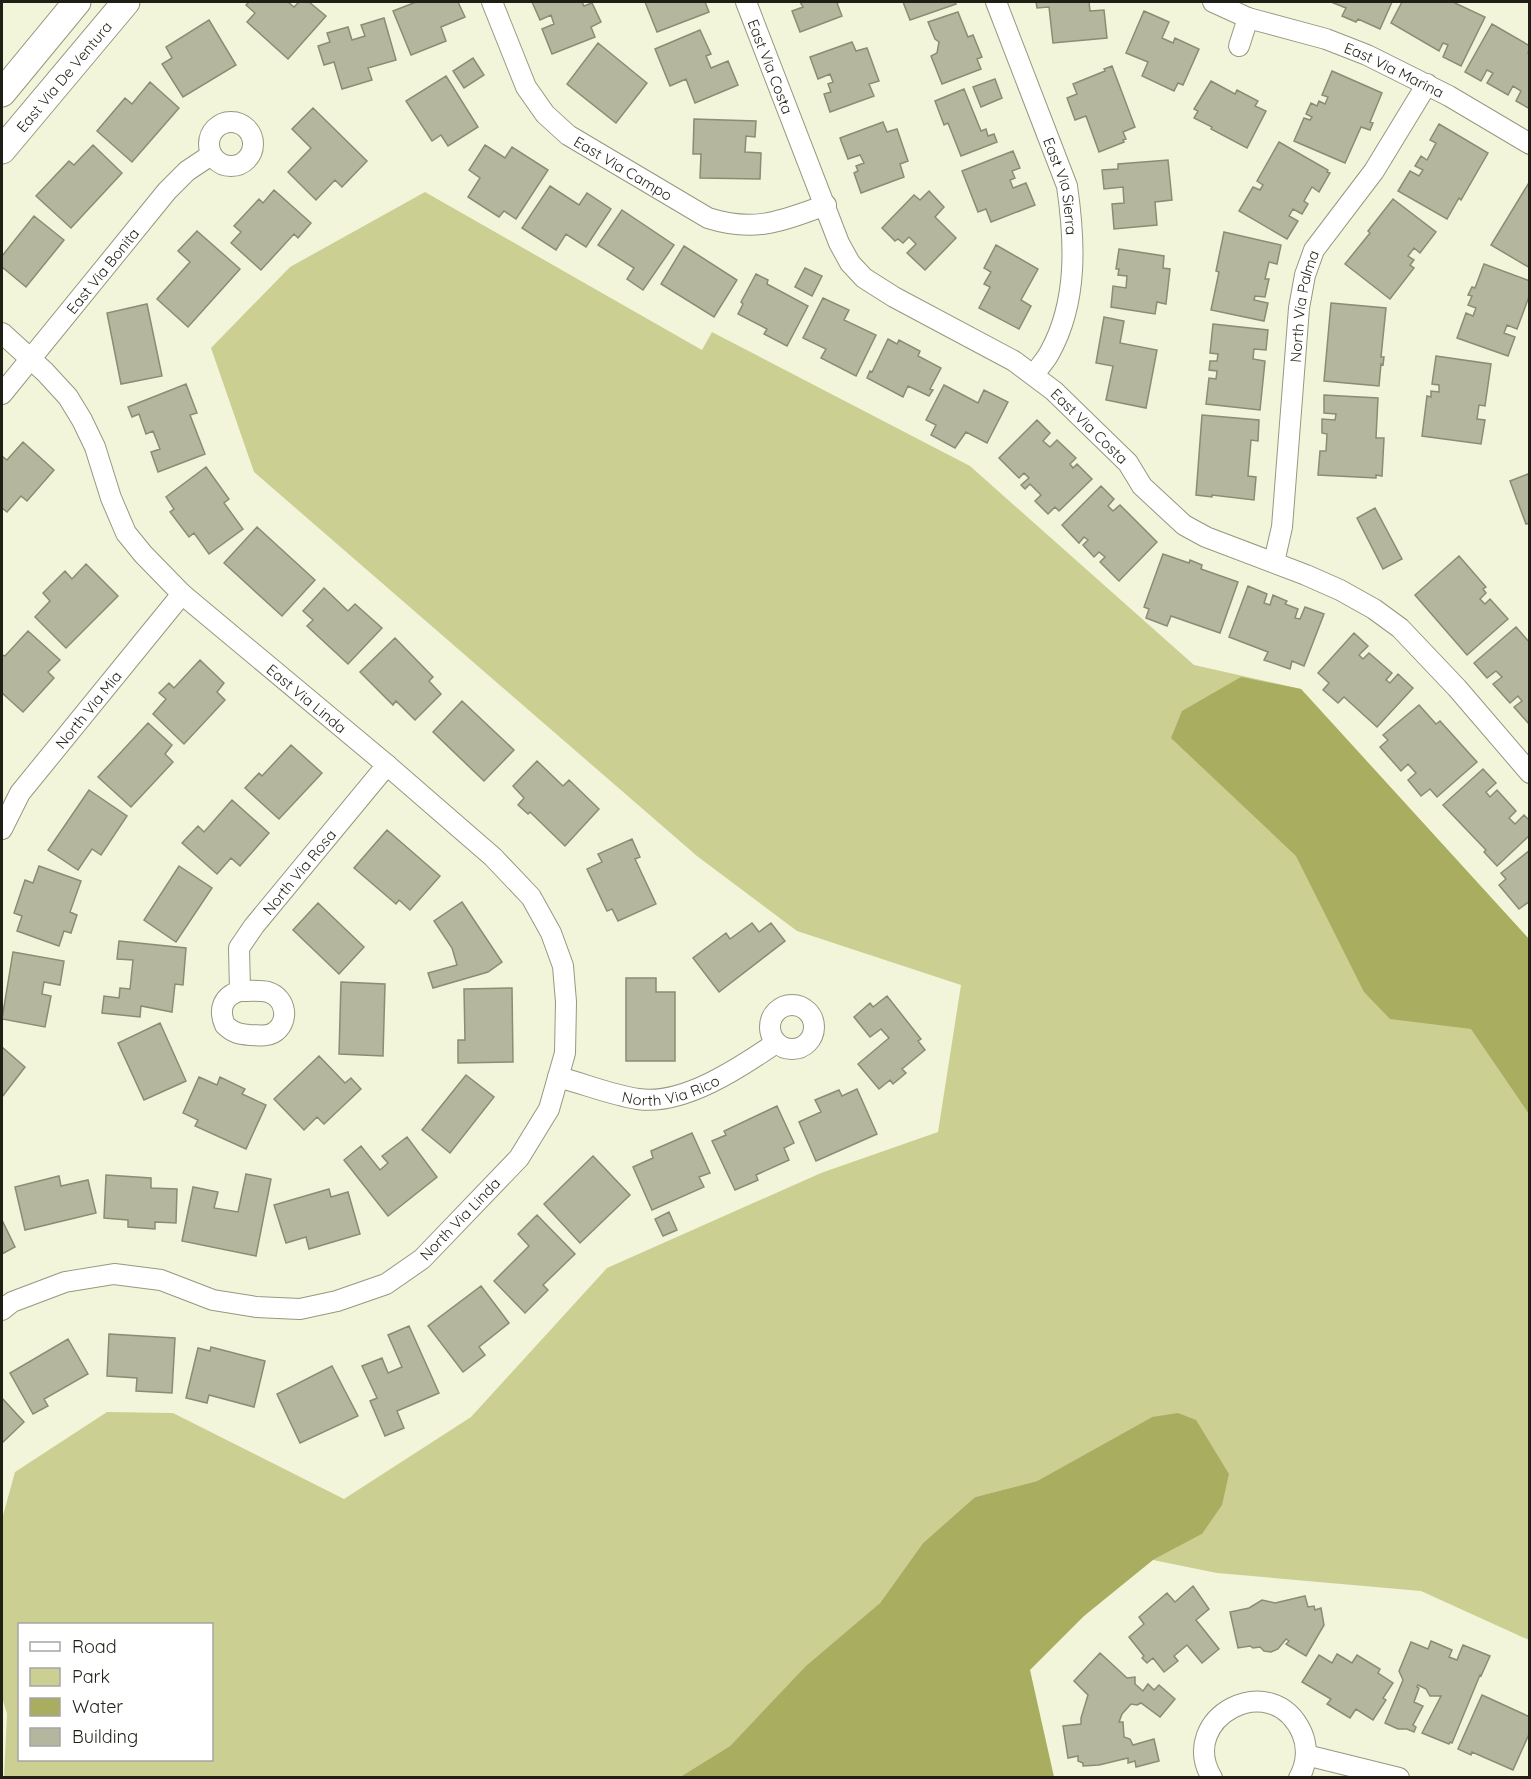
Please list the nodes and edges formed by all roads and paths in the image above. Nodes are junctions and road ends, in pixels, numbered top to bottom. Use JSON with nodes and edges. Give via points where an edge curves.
{"nodes":[{"id":1,"x":77,"y":2,"type":"edge"},
{"id":2,"x":126,"y":2,"type":"edge"},
{"id":3,"x":492,"y":2,"type":"edge"},
{"id":4,"x":746,"y":2,"type":"edge"},
{"id":5,"x":996,"y":2,"type":"edge"},
{"id":6,"x":1213,"y":2,"type":"edge"},
{"id":7,"x":1248,"y":18,"type":"junction"},
{"id":8,"x":1239,"y":46,"type":"dead end"},
{"id":9,"x":1427,"y":84,"type":"junction"},
{"id":10,"x":2,"y":93,"type":"edge"},
{"id":11,"x":1530,"y":144,"type":"edge"},
{"id":12,"x":2,"y":150,"type":"edge"},
{"id":13,"x":212,"y":155,"type":"dead end"},
{"id":14,"x":826,"y":205,"type":"junction"},
{"id":15,"x":2,"y":333,"type":"edge"},
{"id":16,"x":31,"y":359,"type":"junction"},
{"id":17,"x":1034,"y":375,"type":"junction"},
{"id":18,"x":2,"y":394,"type":"edge"},
{"id":19,"x":1274,"y":562,"type":"junction"},
{"id":20,"x":182,"y":594,"type":"junction"},
{"id":21,"x":387,"y":765,"type":"junction"},
{"id":22,"x":1530,"y":773,"type":"edge"},
{"id":23,"x":2,"y":829,"type":"edge"},
{"id":24,"x":240,"y":991,"type":"dead end"},
{"id":25,"x":776,"y":1042,"type":"dead end"},
{"id":26,"x":558,"y":1077,"type":"junction"},
{"id":27,"x":2,"y":1310,"type":"edge"},
{"id":28,"x":1306,"y":1755,"type":"junction"},
{"id":29,"x":1212,"y":1778,"type":"edge"},
{"id":30,"x":1299,"y":1778,"type":"edge"},
{"id":31,"x":1399,"y":1778,"type":"edge"}],
"edges":[{"from":1,"to":10,"type":"main road"},
{"from":2,"to":12,"type":"main road","name":"East Via De Ventura"},
{"from":3,"to":14,"type":"street","name":"East Via Campo","via":[[526,87],[545,114],[568,135],[708,218],[729,225],[776,223]]},
{"from":4,"to":14,"type":"street","name":"East Via Costa"},
{"from":5,"to":17,"type":"street","name":"East Via Sierra","via":[[1067,186],[1072,218],[1070,291],[1062,325]]},
{"from":6,"to":7,"type":"street","name":"East Via Marina"},
{"from":7,"to":8,"type":"street"},
{"from":7,"to":9,"type":"street","name":"East Via Marina","via":[[1326,39]]},
{"from":9,"to":11,"type":"street","name":"East Via Marina"},
{"from":9,"to":19,"type":"street","name":"North Via Palma","via":[[1374,171],[1314,250],[1305,275],[1282,527]]},
{"from":13,"to":16,"type":"street","name":"East Via Bonita","via":[[187,171],[168,191]]},
{"from":14,"to":17,"type":"street","name":"East Via Costa","via":[[839,243],[864,278]]},
{"from":15,"to":16,"type":"street","name":"East Via Linda"},
{"from":16,"to":18,"type":"street","name":"East Via Bonita"},
{"from":16,"to":20,"type":"street","name":"East Via Linda","via":[[68,397],[82,420],[96,447],[126,533]]},
{"from":17,"to":19,"type":"street","name":"East Via Costa","via":[[1112,446],[1143,486],[1184,525]]},
{"from":19,"to":22,"type":"street","name":"East Via Costa","via":[[1340,590],[1400,628]]},
{"from":20,"to":21,"type":"street","name":"East Via Linda"},
{"from":20,"to":23,"type":"street","name":"North Via Mia","via":[[20,793]]},
{"from":21,"to":24,"type":"street","name":"North Via Rosa","via":[[239,948]]},
{"from":21,"to":26,"type":"street","name":"East Via Linda","via":[[493,857],[536,906],[564,966],[565,1053]]},
{"from":25,"to":26,"type":"street","name":"North Via Rico","via":[[746,1064],[670,1098],[641,1100]]},
{"from":26,"to":27,"type":"street","name":"North Via Linda","via":[[549,1109],[519,1158],[422,1259],[386,1284],[300,1309],[213,1300],[161,1280],[114,1274],[65,1282],[12,1302]]},
{"from":28,"to":29,"type":"street","via":[[1298,1724],[1287,1712],[1264,1702],[1239,1703],[1224,1711],[1206,1738],[1204,1755]]},
{"from":28,"to":30,"type":"street"},
{"from":28,"to":31,"type":"street"}]}
